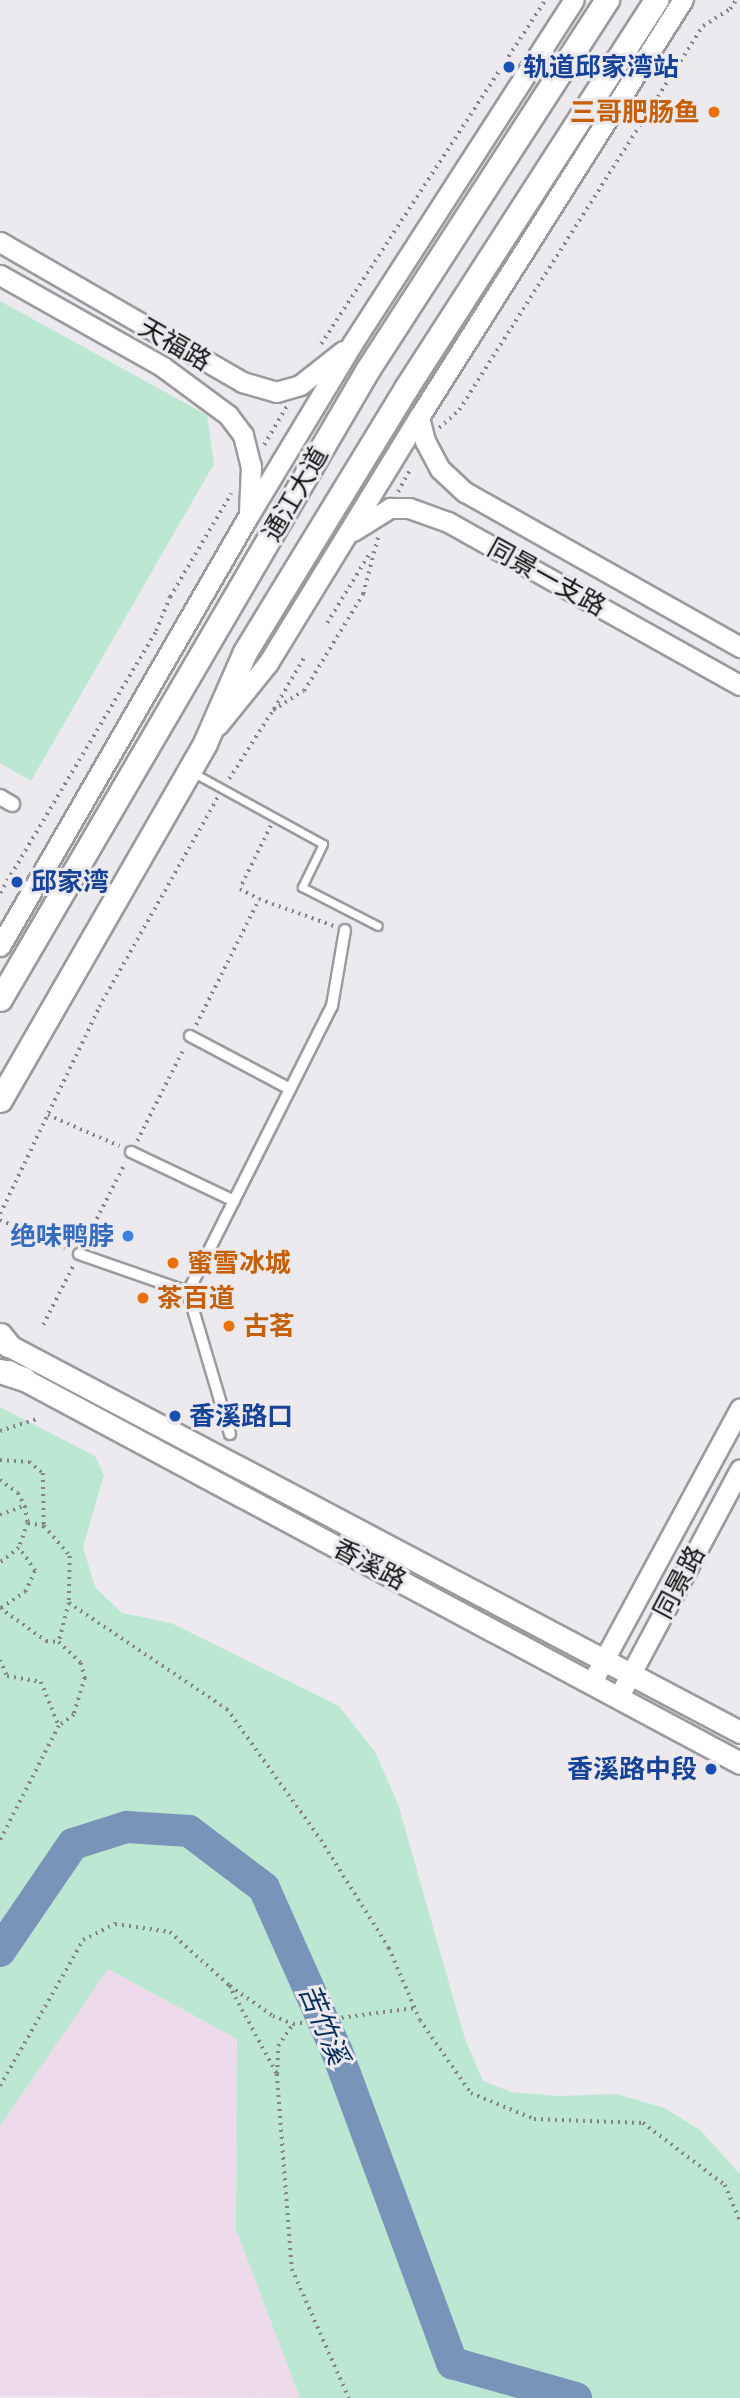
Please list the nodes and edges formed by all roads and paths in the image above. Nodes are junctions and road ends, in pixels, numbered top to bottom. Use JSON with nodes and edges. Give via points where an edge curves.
{"nodes":[{"id":1,"x":545,"y":0,"type":"edge"},
{"id":2,"x":574,"y":0,"type":"edge"},
{"id":3,"x":607,"y":0,"type":"edge"},
{"id":4,"x":656,"y":0,"type":"edge"},
{"id":5,"x":683,"y":0,"type":"edge"},
{"id":6,"x":736,"y":0,"type":"edge"},
{"id":7,"x":0,"y":242,"type":"edge"},
{"id":8,"x":0,"y":275,"type":"edge"},
{"id":9,"x":352,"y":344,"type":"junction"},
{"id":10,"x":318,"y":350,"type":"dead end"},
{"id":11,"x":300,"y":385,"type":"junction"},
{"id":12,"x":419,"y":417,"type":"junction"},
{"id":13,"x":425,"y":441,"type":"junction"},
{"id":14,"x":251,"y":466,"type":"junction"},
{"id":15,"x":390,"y":508,"type":"junction"},
{"id":16,"x":249,"y":515,"type":"junction"},
{"id":17,"x":349,"y":533,"type":"junction"},
{"id":18,"x":374,"y":546,"type":"junction"},
{"id":19,"x":327,"y":623,"type":"dead end"},
{"id":20,"x":740,"y":647,"type":"edge"},
{"id":21,"x":306,"y":656,"type":"dead end"},
{"id":22,"x":740,"y":685,"type":"edge"},
{"id":23,"x":274,"y":710,"type":"junction"},
{"id":24,"x":205,"y":743,"type":"junction"},
{"id":25,"x":189,"y":770,"type":"junction"},
{"id":26,"x":222,"y":789,"type":"junction"},
{"id":27,"x":275,"y":818,"type":"junction"},
{"id":28,"x":0,"y":893,"type":"edge"},
{"id":29,"x":259,"y":899,"type":"junction"},
{"id":30,"x":378,"y":926,"type":"dead end"},
{"id":31,"x":345,"y":930,"type":"joint"},
{"id":32,"x":0,"y":946,"type":"edge"},
{"id":33,"x":0,"y":999,"type":"edge"},
{"id":34,"x":190,"y":1035,"type":"junction"},
{"id":35,"x":290,"y":1089,"type":"junction"},
{"id":36,"x":0,"y":1100,"type":"edge"},
{"id":37,"x":48,"y":1115,"type":"junction"},
{"id":38,"x":131,"y":1152,"type":"junction"},
{"id":39,"x":234,"y":1201,"type":"junction"},
{"id":40,"x":0,"y":1214,"type":"edge"},
{"id":41,"x":0,"y":1220,"type":"edge"},
{"id":42,"x":79,"y":1254,"type":"junction"},
{"id":43,"x":188,"y":1292,"type":"junction"},
{"id":44,"x":43,"y":1325,"type":"dead end"},
{"id":45,"x":2,"y":1352,"type":"edge"},
{"id":46,"x":24,"y":1379,"type":"joint"},
{"id":47,"x":740,"y":1408,"type":"edge"},
{"id":48,"x":36,"y":1419,"type":"dead end"},
{"id":49,"x":0,"y":1431,"type":"edge"},
{"id":50,"x":230,"y":1434,"type":"dead end"},
{"id":51,"x":0,"y":1460,"type":"edge"},
{"id":52,"x":740,"y":1469,"type":"edge"},
{"id":53,"x":0,"y":1480,"type":"edge"},
{"id":54,"x":25,"y":1506,"type":"junction"},
{"id":55,"x":0,"y":1515,"type":"edge"},
{"id":56,"x":28,"y":1523,"type":"junction"},
{"id":57,"x":44,"y":1526,"type":"junction"},
{"id":58,"x":19,"y":1548,"type":"junction"},
{"id":59,"x":0,"y":1563,"type":"edge"},
{"id":60,"x":69,"y":1603,"type":"junction"},
{"id":61,"x":0,"y":1609,"type":"edge"},
{"id":62,"x":60,"y":1642,"type":"junction"},
{"id":63,"x":605,"y":1658,"type":"junction"},
{"id":64,"x":0,"y":1660,"type":"edge"},
{"id":65,"x":631,"y":1672,"type":"junction"},
{"id":66,"x":592,"y":1682,"type":"junction"},
{"id":67,"x":619,"y":1696,"type":"junction"},
{"id":68,"x":59,"y":1726,"type":"junction"},
{"id":69,"x":740,"y":1732,"type":"edge"},
{"id":70,"x":740,"y":1763,"type":"edge"},
{"id":71,"x":0,"y":1841,"type":"edge"},
{"id":72,"x":229,"y":1985,"type":"junction"},
{"id":73,"x":415,"y":2008,"type":"junction"},
{"id":74,"x":293,"y":2024,"type":"junction"},
{"id":75,"x":277,"y":2074,"type":"junction"},
{"id":76,"x":0,"y":2086,"type":"edge"},
{"id":77,"x":740,"y":2221,"type":"edge"},
{"id":78,"x":349,"y":2398,"type":"edge"}],
"edges":[{"from":1,"to":10,"type":"path"},
{"from":2,"to":9,"type":"street","name":"通江大道"},
{"from":3,"to":33,"type":"main road","name":"通江大道","via":[[368,369]]},
{"from":4,"to":24,"type":"main road","name":"通江大道","via":[[406,388],[252,640]]},
{"from":5,"to":12,"type":"street","name":"通江大道"},
{"from":6,"to":13,"type":"path","via":[[703,26],[459,410]]},
{"from":7,"to":11,"type":"street","name":"天福路","via":[[242,382],[276,392]]},
{"from":8,"to":14,"type":"street","name":"天福路","via":[[163,367],[228,415],[243,435]]},
{"from":9,"to":11,"type":"street"},
{"from":9,"to":16,"type":"street","name":"通江大道"},
{"from":11,"to":14,"type":"path"},
{"from":12,"to":13,"type":"street","name":"同景一支路"},
{"from":12,"to":17,"type":"street","name":"通江大道"},
{"from":13,"to":15,"type":"path"},
{"from":13,"to":20,"type":"street","name":"同景一支路","via":[[440,469],[465,492]]},
{"from":14,"to":16,"type":"street","name":"天福路"},
{"from":14,"to":28,"type":"path","via":[[222,508],[170,597],[156,631]]},
{"from":15,"to":17,"type":"street"},
{"from":15,"to":18,"type":"path"},
{"from":15,"to":22,"type":"street","name":"同景一支路","via":[[409,508],[448,522]]},
{"from":16,"to":32,"type":"street","name":"通江大道"},
{"from":17,"to":24,"type":"street","name":"通江大道","via":[[268,663]]},
{"from":18,"to":19,"type":"path"},
{"from":18,"to":23,"type":"path","via":[[363,594],[304,691]]},
{"from":21,"to":23,"type":"path"},
{"from":23,"to":26,"type":"path"},
{"from":24,"to":25,"type":"main road","name":"通江大道"},
{"from":25,"to":26,"type":"lane"},
{"from":25,"to":36,"type":"main road","name":"通江大道"},
{"from":26,"to":27,"type":"lane"},
{"from":26,"to":37,"type":"path","via":[[99,1007]]},
{"from":27,"to":29,"type":"path","via":[[240,888]]},
{"from":27,"to":30,"type":"lane","via":[[323,844],[302,887]]},
{"from":29,"to":31,"type":"path"},
{"from":29,"to":34,"type":"path"},
{"from":31,"to":35,"type":"street","via":[[332,1006]]},
{"from":34,"to":35,"type":"street"},
{"from":34,"to":38,"type":"path"},
{"from":35,"to":39,"type":"street"},
{"from":37,"to":38,"type":"path"},
{"from":37,"to":40,"type":"path"},
{"from":38,"to":39,"type":"street"},
{"from":38,"to":42,"type":"path"},
{"from":39,"to":43,"type":"street"},
{"from":41,"to":42,"type":"path"},
{"from":42,"to":43,"type":"street"},
{"from":42,"to":44,"type":"path"},
{"from":43,"to":50,"type":"street"},
{"from":45,"to":46,"type":"main road"},
{"from":45,"to":63,"type":"main road","name":"香溪路"},
{"from":46,"to":66,"type":"main road","name":"香溪路"},
{"from":47,"to":63,"type":"street"},
{"from":48,"to":49,"type":"path"},
{"from":51,"to":57,"type":"path","via":[[29,1462],[43,1473]]},
{"from":52,"to":65,"type":"street","name":"同景路"},
{"from":53,"to":54,"type":"path","via":[[18,1493]]},
{"from":54,"to":55,"type":"path"},
{"from":54,"to":56,"type":"path"},
{"from":56,"to":57,"type":"path"},
{"from":56,"to":58,"type":"path"},
{"from":57,"to":60,"type":"path","via":[[70,1556]]},
{"from":58,"to":59,"type":"path"},
{"from":58,"to":61,"type":"path","via":[[35,1571],[25,1592]]},
{"from":60,"to":62,"type":"path"},
{"from":60,"to":73,"type":"path","via":[[227,1709],[321,1840],[389,1948]]},
{"from":61,"to":62,"type":"path","via":[[46,1641]]},
{"from":62,"to":68,"type":"path","via":[[81,1663],[85,1678],[74,1715]]},
{"from":63,"to":65,"type":"main road","name":"香溪路"},
{"from":63,"to":66,"type":"street"},
{"from":64,"to":68,"type":"path","via":[[8,1676],[41,1682]]},
{"from":65,"to":67,"type":"street","name":"同景路"},
{"from":65,"to":69,"type":"main road","name":"香溪路"},
{"from":66,"to":67,"type":"main road","name":"香溪路"},
{"from":67,"to":70,"type":"main road","name":"香溪路"},
{"from":68,"to":71,"type":"path"},
{"from":72,"to":74,"type":"path"},
{"from":72,"to":75,"type":"path"},
{"from":72,"to":76,"type":"path","via":[[170,1932],[115,1924],[83,1940]]},
{"from":73,"to":74,"type":"path"},
{"from":73,"to":77,"type":"path","via":[[471,2093],[534,2119],[643,2123],[725,2185]]},
{"from":74,"to":75,"type":"path","via":[[278,2046]]},
{"from":75,"to":78,"type":"path","via":[[292,2269]]}]}
